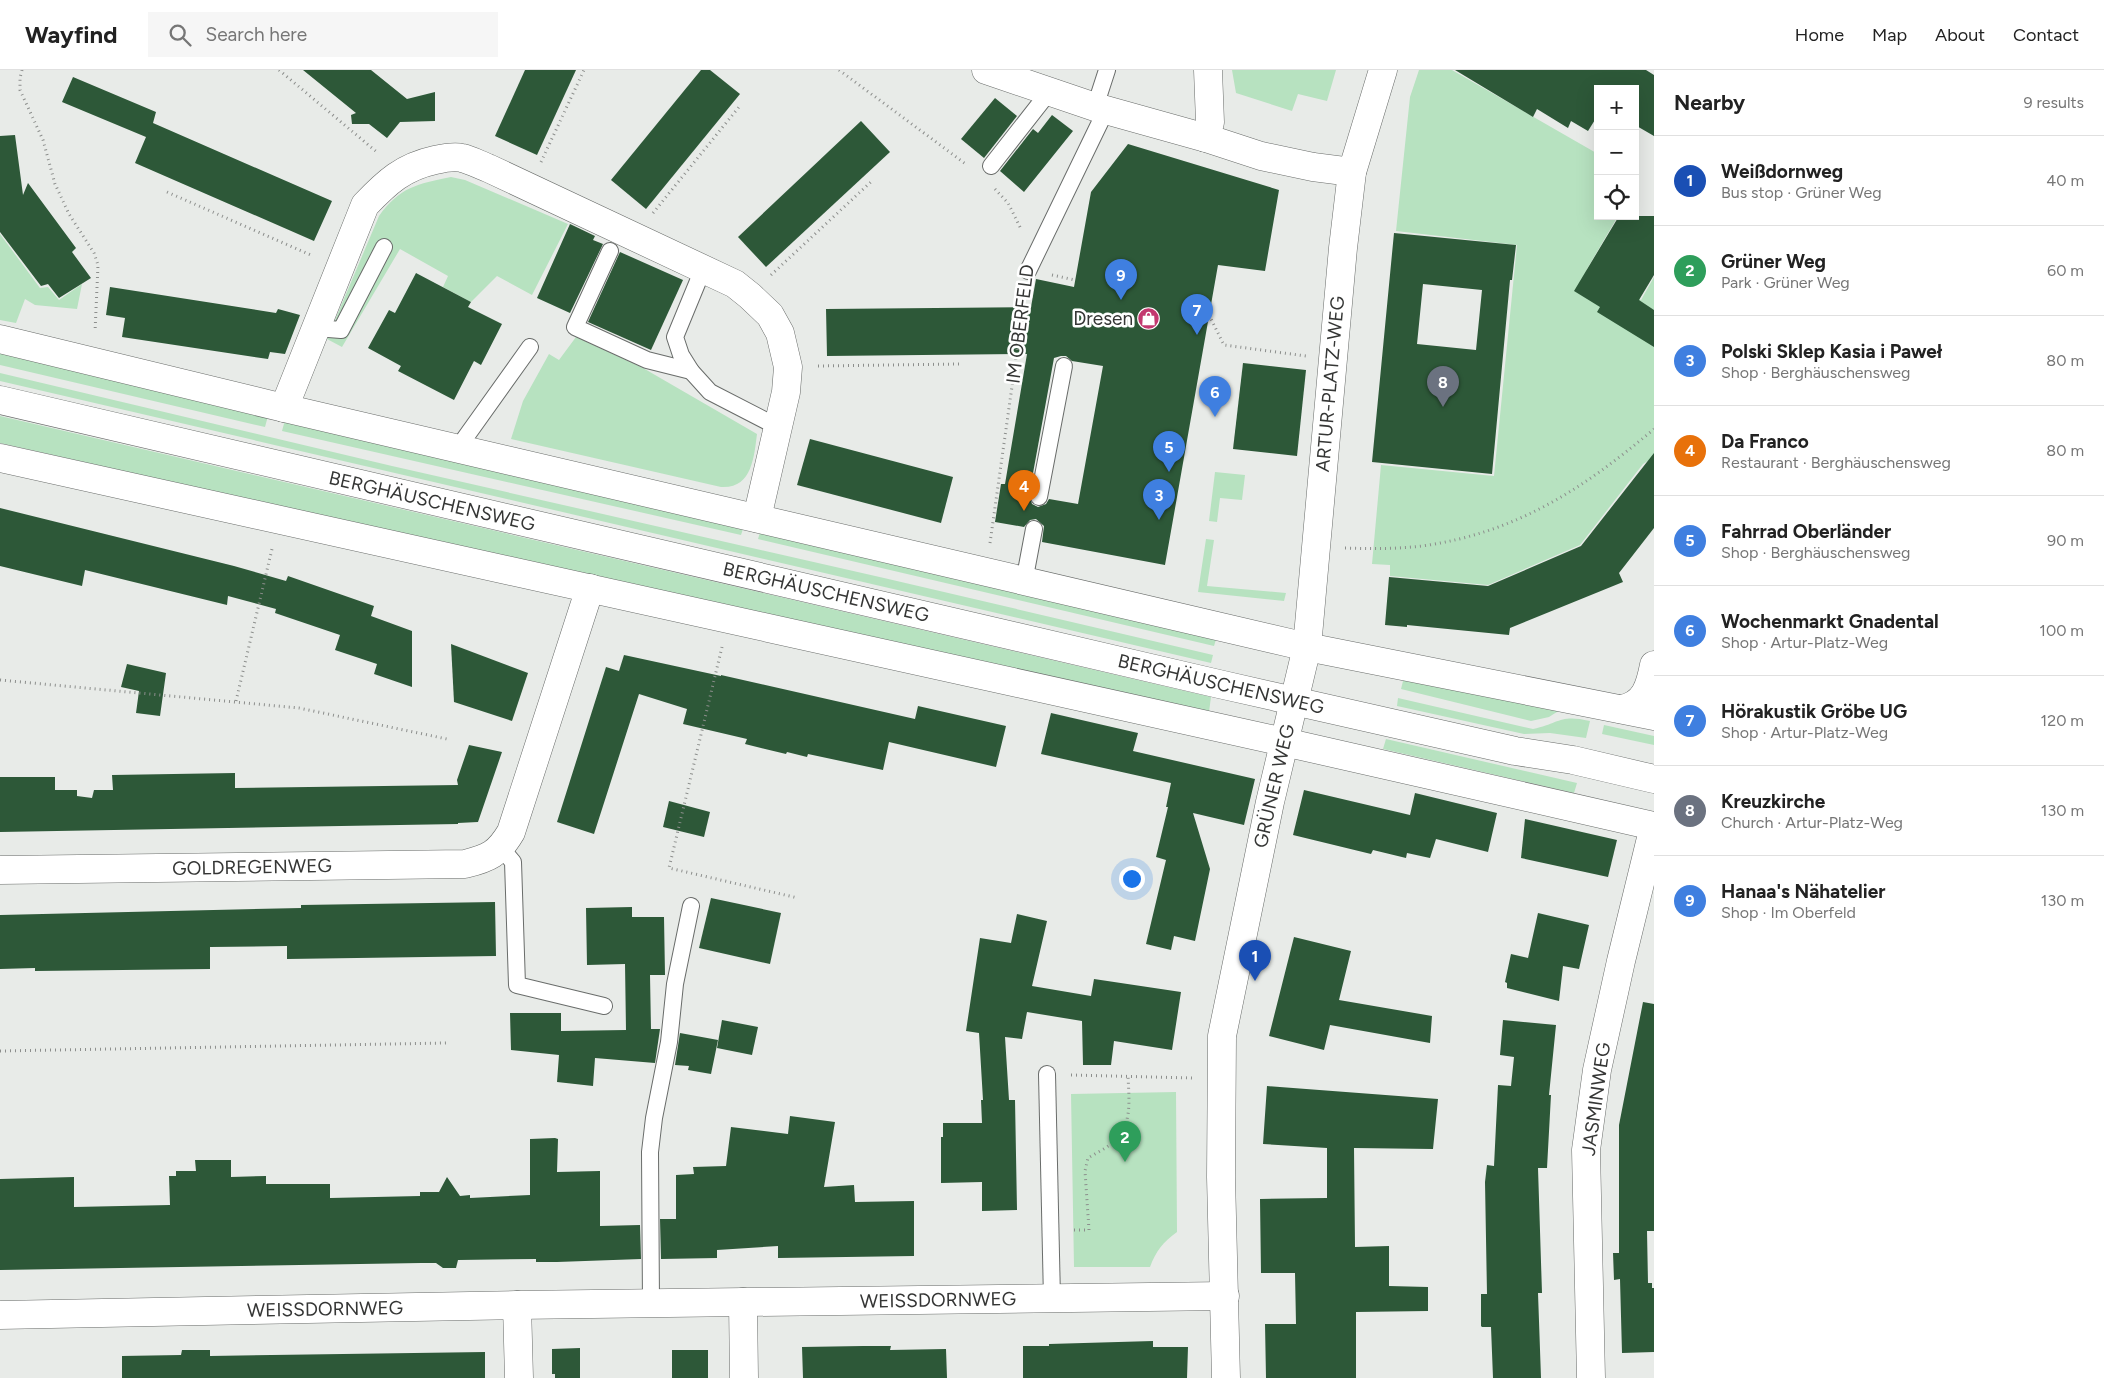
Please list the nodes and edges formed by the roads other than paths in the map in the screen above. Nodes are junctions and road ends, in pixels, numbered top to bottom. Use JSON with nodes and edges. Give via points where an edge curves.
{"nodes":[{"id":1,"x":986,"y":70,"type":"edge"},
{"id":2,"x":1107,"y":70,"type":"edge"},
{"id":3,"x":1208,"y":70,"type":"edge"},
{"id":4,"x":1383,"y":70,"type":"edge"},
{"id":5,"x":1049,"y":92,"type":"junction"},
{"id":6,"x":1100,"y":108,"type":"junction"},
{"id":7,"x":1206,"y":138,"type":"junction"},
{"id":8,"x":991,"y":166,"type":"dead end"},
{"id":9,"x":1352,"y":172,"type":"junction"},
{"id":10,"x":384,"y":247,"type":"dead end"},
{"id":11,"x":610,"y":251,"type":"dead end"},
{"id":12,"x":703,"y":269,"type":"junction"},
{"id":13,"x":1028,"y":271,"type":"road end"},
{"id":14,"x":316,"y":328,"type":"junction"},
{"id":15,"x":0,"y":338,"type":"edge"},
{"id":16,"x":530,"y":347,"type":"dead end"},
{"id":17,"x":1064,"y":366,"type":"dead end"},
{"id":18,"x":691,"y":371,"type":"junction"},
{"id":19,"x":0,"y":400,"type":"edge"},
{"id":20,"x":284,"y":408,"type":"junction"},
{"id":21,"x":778,"y":427,"type":"junction"},
{"id":22,"x":461,"y":449,"type":"junction"},
{"id":23,"x":0,"y":458,"type":"edge"},
{"id":24,"x":1039,"y":497,"type":"dead end"},
{"id":25,"x":757,"y":518,"type":"junction"},
{"id":26,"x":1034,"y":529,"type":"dead end"},
{"id":27,"x":1024,"y":582,"type":"junction"},
{"id":28,"x":590,"y":588,"type":"junction"},
{"id":29,"x":1307,"y":647,"type":"junction"},
{"id":30,"x":1654,"y":665,"type":"edge"},
{"id":31,"x":1294,"y":700,"type":"junction"},
{"id":32,"x":1621,"y":709,"type":"junction"},
{"id":33,"x":1654,"y":716,"type":"edge"},
{"id":34,"x":1284,"y":742,"type":"junction"},
{"id":35,"x":1654,"y":779,"type":"edge"},
{"id":36,"x":1654,"y":826,"type":"edge"},
{"id":37,"x":501,"y":848,"type":"junction"},
{"id":38,"x":0,"y":870,"type":"edge"},
{"id":39,"x":691,"y":906,"type":"dead end"},
{"id":40,"x":604,"y":1006,"type":"dead end"},
{"id":41,"x":1046,"y":1074,"type":"road end"},
{"id":42,"x":1225,"y":1296,"type":"junction"},
{"id":43,"x":1052,"y":1299,"type":"junction"},
{"id":44,"x":743,"y":1302,"type":"junction"},
{"id":45,"x":651,"y":1304,"type":"junction"},
{"id":46,"x":517,"y":1305,"type":"junction"},
{"id":47,"x":0,"y":1315,"type":"edge"},
{"id":48,"x":519,"y":1378,"type":"edge"},
{"id":49,"x":744,"y":1378,"type":"edge"},
{"id":50,"x":1226,"y":1378,"type":"edge"},
{"id":51,"x":1591,"y":1378,"type":"edge"}],
"edges":[{"from":1,"to":5,"type":"street"},
{"from":2,"to":6,"type":"lane"},
{"from":3,"to":7,"type":"street","via":[[1210,115]]},
{"from":4,"to":9,"type":"street","name":"ARTUR-PLATZ-WEG"},
{"from":5,"to":6,"type":"street"},
{"from":5,"to":8,"type":"lane"},
{"from":6,"to":7,"type":"street"},
{"from":6,"to":13,"type":"lane"},
{"from":7,"to":9,"type":"street","via":[[1261,156]]},
{"from":9,"to":29,"type":"street","name":"ARTUR-PLATZ-WEG"},
{"from":10,"to":14,"type":"lane","via":[[341,330]]},
{"from":11,"to":18,"type":"lane","via":[[575,326],[647,360]]},
{"from":12,"to":14,"type":"street","via":[[462,158],[444,158],[400,173],[380,188],[365,206]]},
{"from":12,"to":18,"type":"lane","via":[[676,337],[681,355]]},
{"from":12,"to":21,"type":"street","via":[[735,284],[750,296],[770,315],[780,333],[788,367]]},
{"from":14,"to":20,"type":"street"},
{"from":15,"to":20,"type":"street"},
{"from":16,"to":22,"type":"lane","via":[[465,438]]},
{"from":17,"to":24,"type":"lane"},
{"from":18,"to":21,"type":"lane","via":[[710,392]]},
{"from":19,"to":31,"type":"street","name":"BERGHÄUSCHENSWEG"},
{"from":20,"to":22,"type":"street"},
{"from":21,"to":25,"type":"street"},
{"from":22,"to":25,"type":"street"},
{"from":23,"to":28,"type":"street"},
{"from":25,"to":27,"type":"street"},
{"from":26,"to":27,"type":"lane"},
{"from":27,"to":29,"type":"street"},
{"from":28,"to":34,"type":"street"},
{"from":28,"to":37,"type":"street","via":[[511,832]]},
{"from":29,"to":31,"type":"street","name":"ARTUR-PLATZ-WEG"},
{"from":29,"to":32,"type":"street"},
{"from":30,"to":32,"type":"street","via":[[1642,699]]},
{"from":31,"to":34,"type":"street","name":"GRÜNER WEG"},
{"from":31,"to":35,"type":"street","name":"BERGHÄUSCHENSWEG"},
{"from":32,"to":33,"type":"street"},
{"from":34,"to":36,"type":"street"},
{"from":34,"to":42,"type":"street","name":"GRÜNER WEG","via":[[1222,1036],[1221,1176]]},
{"from":36,"to":51,"type":"street","name":"JASMINWEG","via":[[1597,1070],[1586,1150]]},
{"from":37,"to":38,"type":"street","name":"GOLDREGENWEG","via":[[482,860],[465,864]]},
{"from":37,"to":40,"type":"lane","via":[[513,862],[517,985]]},
{"from":39,"to":45,"type":"lane","via":[[675,984],[669,1042],[650,1152]]},
{"from":41,"to":43,"type":"lane"},
{"from":42,"to":43,"type":"street","name":"WEISSDORNWEG"},
{"from":42,"to":50,"type":"street","name":"GRÜNER WEG"},
{"from":43,"to":44,"type":"street","name":"WEISSDORNWEG"},
{"from":44,"to":45,"type":"street","name":"WEISSDORNWEG"},
{"from":44,"to":49,"type":"street"},
{"from":45,"to":46,"type":"street","name":"WEISSDORNWEG"},
{"from":46,"to":47,"type":"street","name":"WEISSDORNWEG"},
{"from":46,"to":48,"type":"street"}]}
